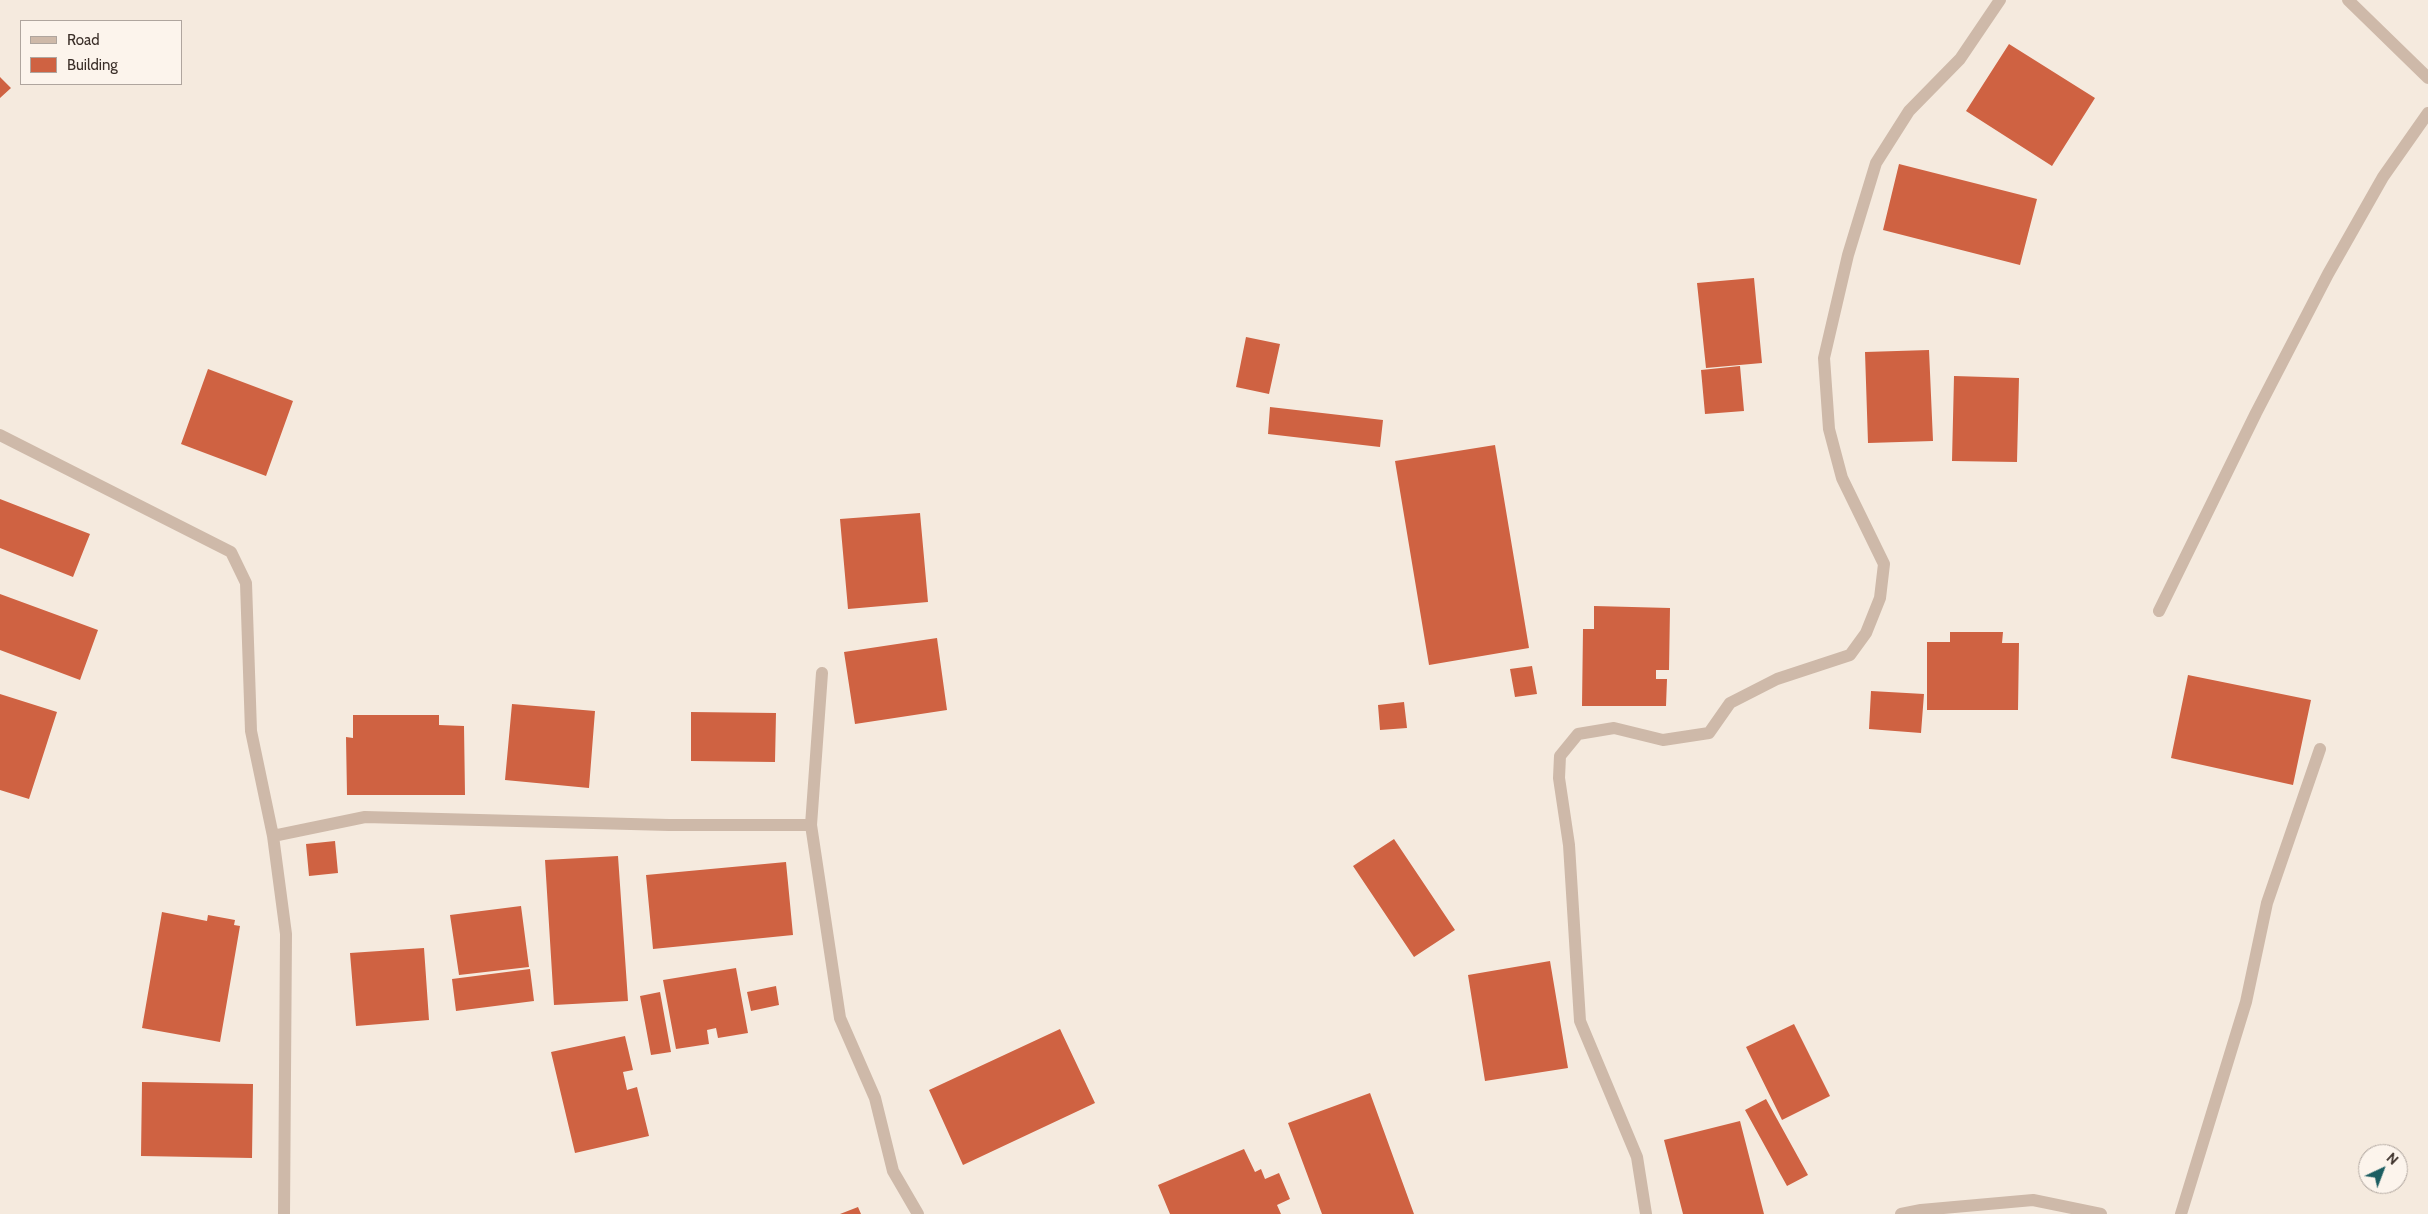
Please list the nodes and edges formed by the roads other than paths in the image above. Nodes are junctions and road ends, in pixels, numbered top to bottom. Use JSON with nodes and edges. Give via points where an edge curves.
{"nodes":[{"id":1,"x":2000,"y":0,"type":"edge"},
{"id":2,"x":2348,"y":0,"type":"edge"},
{"id":3,"x":2428,"y":78,"type":"edge"},
{"id":4,"x":2428,"y":113,"type":"edge"},
{"id":5,"x":0,"y":435,"type":"edge"},
{"id":6,"x":2159,"y":611,"type":"dead end"},
{"id":7,"x":822,"y":674,"type":"dead end"},
{"id":8,"x":2320,"y":749,"type":"dead end"},
{"id":9,"x":811,"y":825,"type":"junction"},
{"id":10,"x":273,"y":836,"type":"junction"},
{"id":11,"x":284,"y":1214,"type":"edge"},
{"id":12,"x":918,"y":1214,"type":"edge"},
{"id":13,"x":1646,"y":1214,"type":"edge"},
{"id":14,"x":1901,"y":1214,"type":"edge"},
{"id":15,"x":2101,"y":1214,"type":"edge"},
{"id":16,"x":2182,"y":1214,"type":"edge"}],
"edges":[{"from":1,"to":13,"type":"street","via":[[1960,59],[1910,112],[1876,164],[1848,255],[1824,358],[1829,429],[1842,478],[1884,564],[1880,598],[1866,633],[1850,655],[1777,679],[1730,703],[1709,733],[1663,740],[1614,728],[1578,734],[1560,756],[1558,778],[1569,845],[1580,1021],[1637,1157]]},
{"from":2,"to":3,"type":"street"},
{"from":4,"to":6,"type":"street","via":[[2383,177],[2328,274]]},
{"from":5,"to":10,"type":"street","via":[[231,552],[246,583],[251,731]]},
{"from":7,"to":9,"type":"street"},
{"from":8,"to":16,"type":"street","via":[[2267,903],[2246,1002]]},
{"from":9,"to":10,"type":"street","via":[[669,825],[365,817]]},
{"from":9,"to":12,"type":"street","via":[[840,1018],[874,1098],[893,1171]]},
{"from":10,"to":11,"type":"street","via":[[286,934]]},
{"from":14,"to":15,"type":"street","via":[[2033,1200]]}]}
